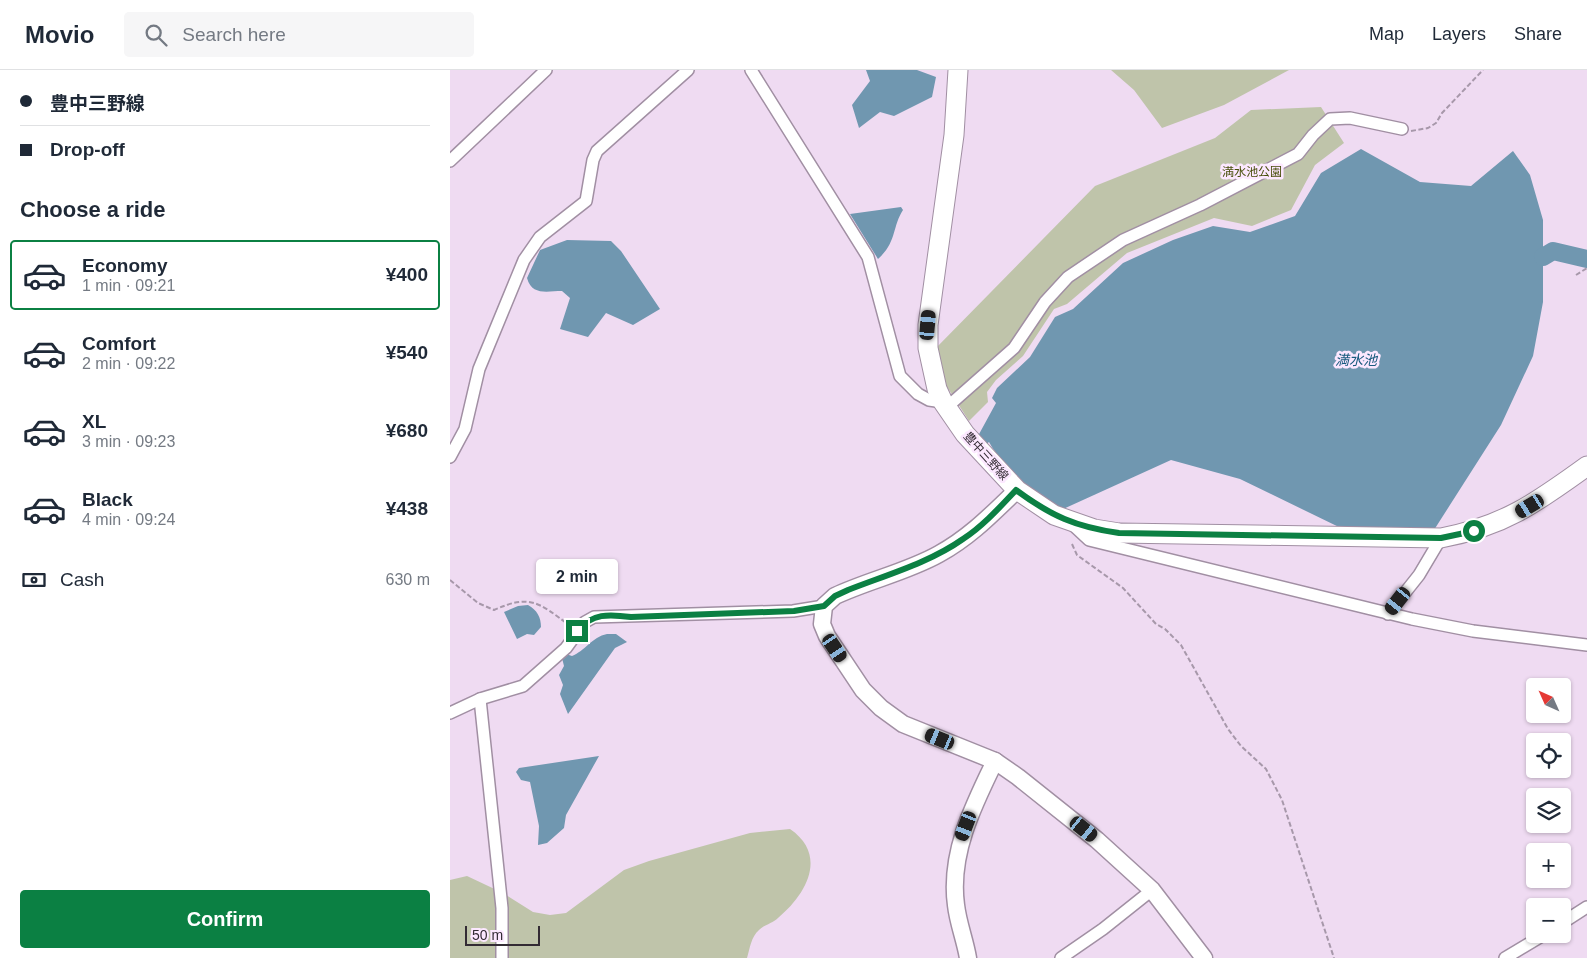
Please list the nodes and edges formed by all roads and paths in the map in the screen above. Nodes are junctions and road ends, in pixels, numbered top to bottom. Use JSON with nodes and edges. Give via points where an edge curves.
{"nodes":[{"id":1,"x":546,"y":70,"type":"edge"},
{"id":2,"x":688,"y":70,"type":"edge"},
{"id":3,"x":751,"y":70,"type":"edge"},
{"id":4,"x":958,"y":70,"type":"edge"},
{"id":5,"x":1483,"y":70,"type":"edge"},
{"id":6,"x":1402,"y":129,"type":"joint"},
{"id":7,"x":450,"y":160,"type":"edge"},
{"id":8,"x":1587,"y":268,"type":"edge"},
{"id":9,"x":1576,"y":275,"type":"dead end"},
{"id":10,"x":944,"y":405,"type":"junction"},
{"id":11,"x":450,"y":457,"type":"edge"},
{"id":12,"x":1587,"y":466,"type":"edge"},
{"id":13,"x":1016,"y":490,"type":"junction"},
{"id":14,"x":1071,"y":523,"type":"junction"},
{"id":15,"x":1441,"y":538,"type":"junction"},
{"id":16,"x":1072,"y":544,"type":"dead end"},
{"id":17,"x":450,"y":580,"type":"edge"},
{"id":18,"x":824,"y":606,"type":"junction"},
{"id":19,"x":1388,"y":614,"type":"junction"},
{"id":20,"x":577,"y":631,"type":"junction"},
{"id":21,"x":1587,"y":645,"type":"edge"},
{"id":22,"x":480,"y":699,"type":"junction"},
{"id":23,"x":450,"y":712,"type":"edge"},
{"id":24,"x":995,"y":761,"type":"junction"},
{"id":25,"x":1152,"y":890,"type":"junction"},
{"id":26,"x":1587,"y":907,"type":"edge"},
{"id":27,"x":1571,"y":917,"type":"edge"},
{"id":28,"x":1530,"y":943,"type":"edge"},
{"id":29,"x":502,"y":958,"type":"edge"},
{"id":30,"x":968,"y":958,"type":"edge"},
{"id":31,"x":1061,"y":958,"type":"edge"},
{"id":32,"x":1204,"y":958,"type":"edge"},
{"id":33,"x":1334,"y":958,"type":"edge"},
{"id":34,"x":1505,"y":958,"type":"edge"}],
"edges":[{"from":1,"to":7,"type":"street"},
{"from":2,"to":11,"type":"street","via":[[597,151],[586,201],[540,237],[524,260],[479,369],[465,429]]},
{"from":3,"to":10,"type":"street","via":[[868,258],[900,376],[918,394]]},
{"from":4,"to":10,"type":"main road","name":"豊中三野線","via":[[954,135],[928,325],[931,367]]},
{"from":5,"to":6,"type":"path","via":[[1442,112],[1436,123],[1414,131]]},
{"from":6,"to":10,"type":"street","via":[[1350,118],[1330,119],[1298,154],[1123,240],[1068,277],[1045,302],[1014,348]]},
{"from":8,"to":9,"type":"path"},
{"from":10,"to":13,"type":"main road","name":"豊中三野線","via":[[971,441]]},
{"from":12,"to":15,"type":"main road","name":"豊中三野線","via":[[1503,521]]},
{"from":13,"to":14,"type":"main road","name":"豊中三野線","via":[[1054,516]]},
{"from":13,"to":18,"type":"street","via":[[964,539],[938,555],[848,590]]},
{"from":14,"to":15,"type":"main road","name":"豊中三野線","via":[[1119,533]]},
{"from":14,"to":19,"type":"street","via":[[1088,540],[1155,558],[1208,567]]},
{"from":15,"to":19,"type":"street","via":[[1419,575]]},
{"from":16,"to":33,"type":"path","via":[[1077,555],[1123,588],[1156,624],[1181,645],[1228,729],[1266,769],[1282,800]]},
{"from":17,"to":20,"type":"path","via":[[478,603],[494,610],[525,600],[548,608]]},
{"from":18,"to":20,"type":"street","via":[[794,611],[612,615],[594,617]]},
{"from":18,"to":24,"type":"street","via":[[822,624],[827,636],[863,690],[881,708],[903,724]]},
{"from":19,"to":21,"type":"street","via":[[1473,632]]},
{"from":20,"to":22,"type":"street","via":[[566,648],[523,686]]},
{"from":22,"to":23,"type":"street"},
{"from":22,"to":29,"type":"street","via":[[502,908]]},
{"from":24,"to":25,"type":"street","via":[[1097,840]]},
{"from":24,"to":30,"type":"street","via":[[961,840],[955,872],[956,905]]},
{"from":25,"to":31,"type":"street","via":[[1104,929]]},
{"from":25,"to":32,"type":"street"},
{"from":26,"to":27,"type":"street"},
{"from":28,"to":34,"type":"street"}]}
